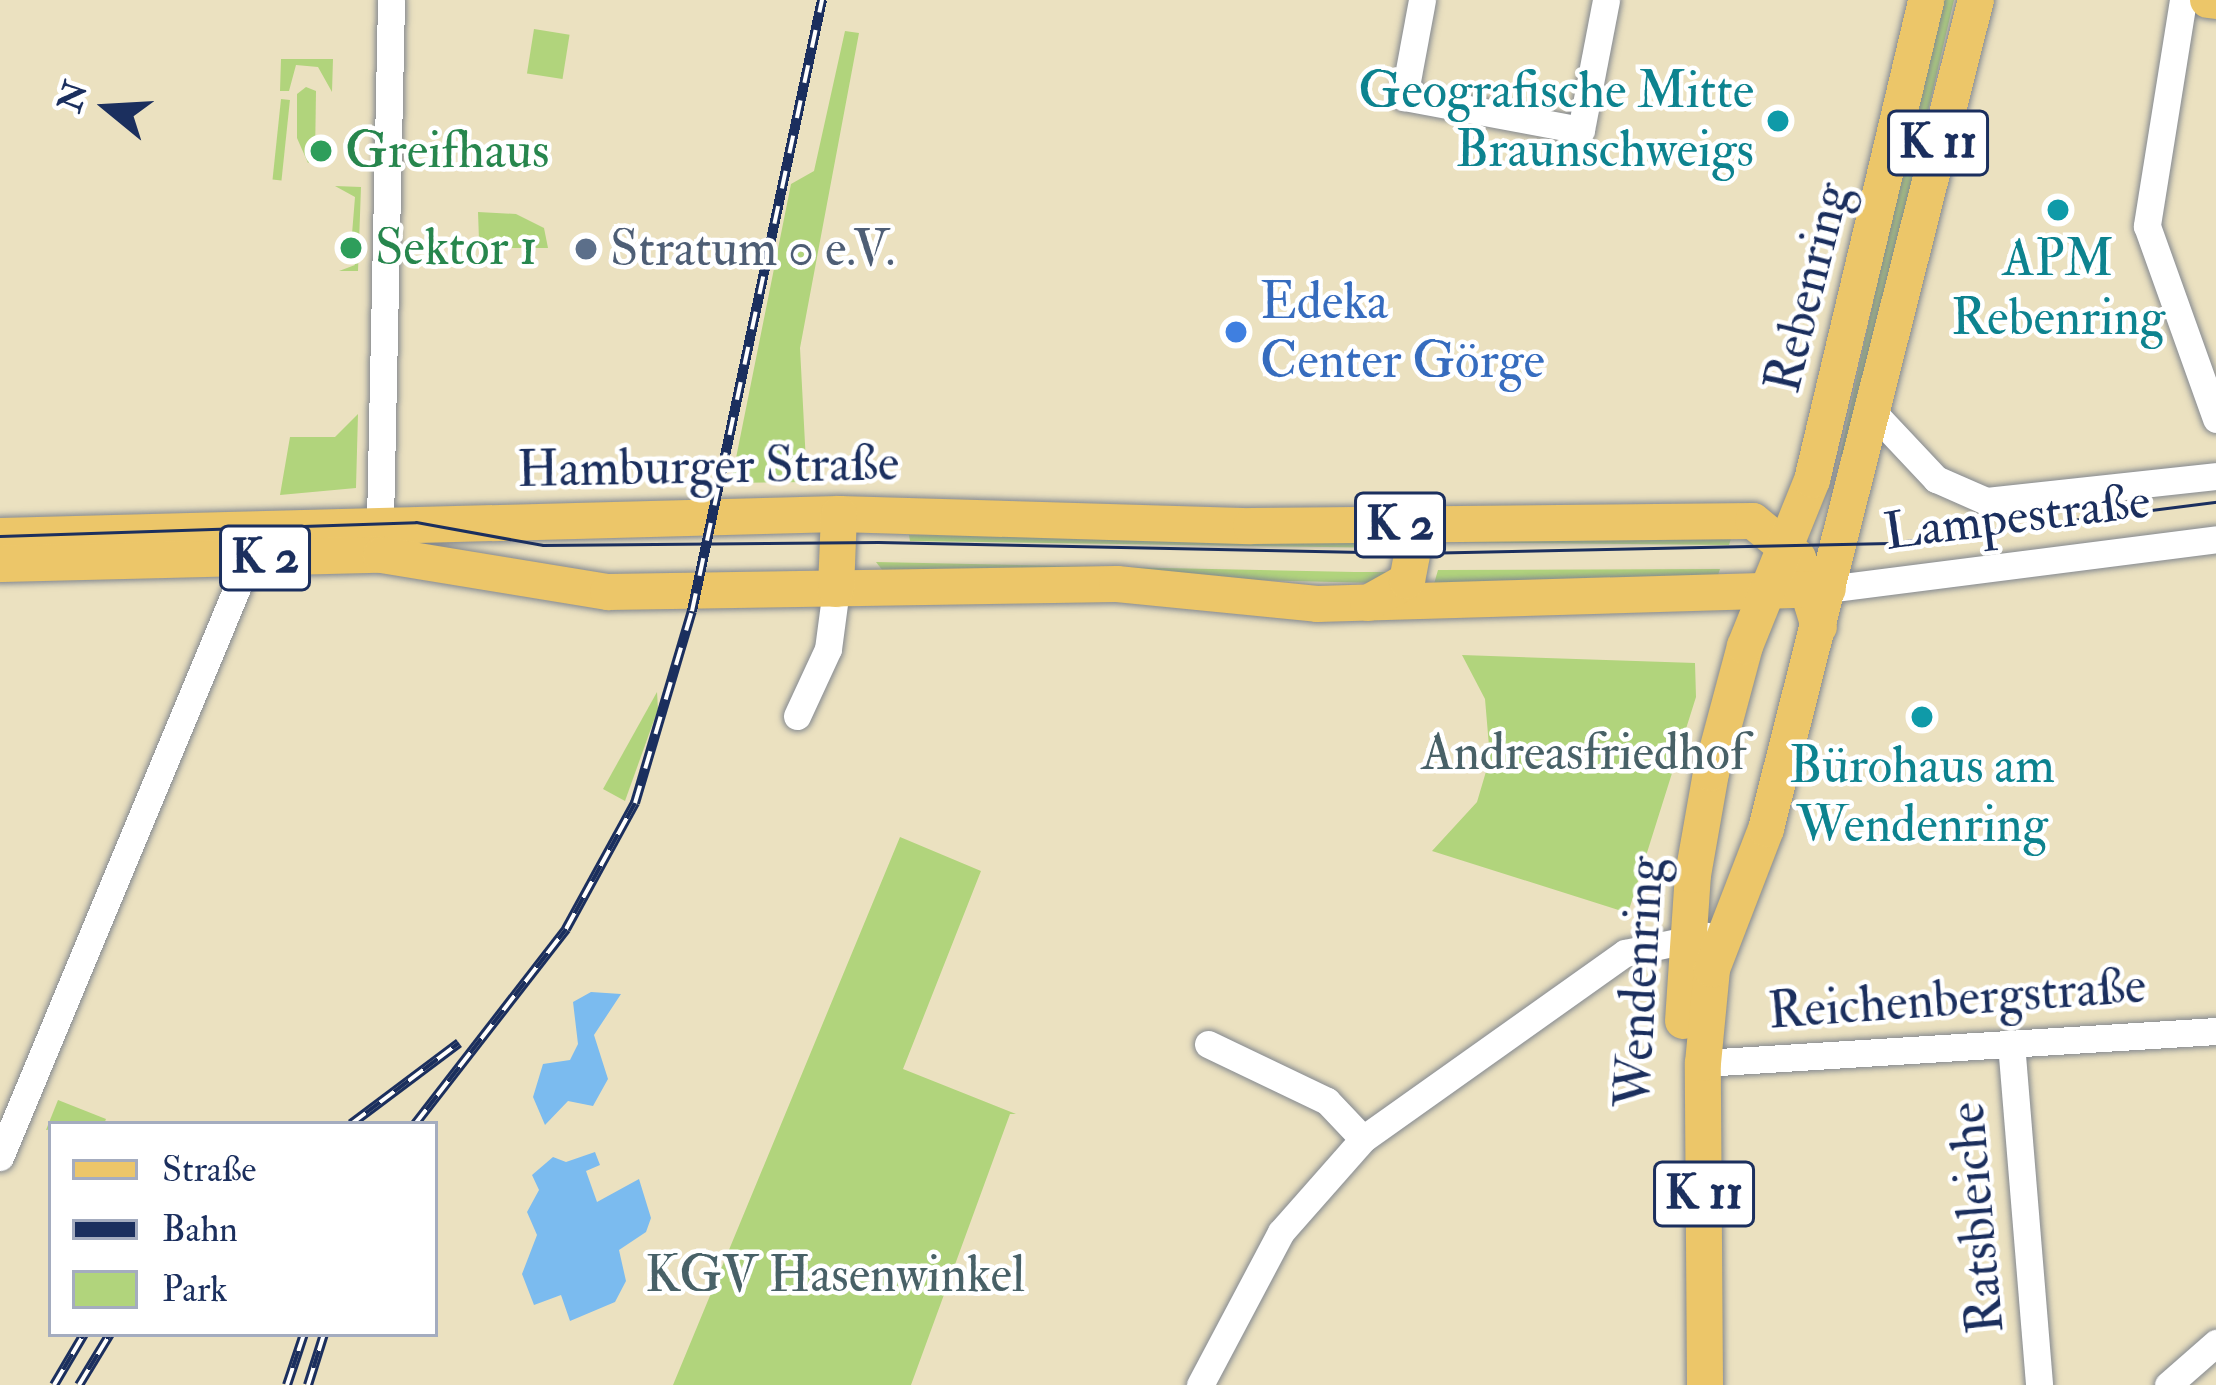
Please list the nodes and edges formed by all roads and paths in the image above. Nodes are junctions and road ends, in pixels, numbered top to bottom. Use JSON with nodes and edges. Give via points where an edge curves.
{"nodes":[{"id":1,"x":391,"y":0,"type":"edge"},
{"id":2,"x":1422,"y":0,"type":"edge"},
{"id":3,"x":1606,"y":0,"type":"edge"},
{"id":4,"x":1926,"y":0,"type":"edge"},
{"id":5,"x":1976,"y":0,"type":"edge"},
{"id":6,"x":2183,"y":0,"type":"edge"},
{"id":7,"x":1871,"y":410,"type":"junction"},
{"id":8,"x":2216,"y":419,"type":"edge"},
{"id":9,"x":2216,"y":476,"type":"edge"},
{"id":10,"x":1812,"y":480,"type":"junction"},
{"id":11,"x":839,"y":514,"type":"junction"},
{"id":12,"x":1831,"y":519,"type":"junction"},
{"id":13,"x":1753,"y":520,"type":"junction"},
{"id":14,"x":380,"y":522,"type":"junction"},
{"id":15,"x":1418,"y":524,"type":"junction"},
{"id":16,"x":0,"y":536,"type":"edge"},
{"id":17,"x":2216,"y":539,"type":"edge"},
{"id":18,"x":1789,"y":546,"type":"junction"},
{"id":19,"x":249,"y":559,"type":"junction"},
{"id":20,"x":0,"y":564,"type":"edge"},
{"id":21,"x":836,"y":589,"type":"junction"},
{"id":22,"x":1820,"y":590,"type":"junction"},
{"id":23,"x":1765,"y":593,"type":"junction"},
{"id":24,"x":1368,"y":603,"type":"junction"},
{"id":25,"x":797,"y":716,"type":"dead end"},
{"id":26,"x":1705,"y":936,"type":"junction"},
{"id":27,"x":2216,"y":1030,"type":"edge"},
{"id":28,"x":2012,"y":1043,"type":"junction"},
{"id":29,"x":1208,"y":1045,"type":"dead end"},
{"id":30,"x":1703,"y":1063,"type":"junction"},
{"id":31,"x":1363,"y":1139,"type":"junction"},
{"id":32,"x":0,"y":1156,"type":"edge"},
{"id":33,"x":2216,"y":1343,"type":"edge"},
{"id":34,"x":1200,"y":1385,"type":"edge"},
{"id":35,"x":1684,"y":1385,"type":"edge"},
{"id":36,"x":1706,"y":1385,"type":"edge"},
{"id":37,"x":2039,"y":1385,"type":"edge"},
{"id":38,"x":2168,"y":1385,"type":"edge"}],
"edges":[{"from":1,"to":14,"type":"street"},
{"from":2,"to":3,"type":"street","via":[[1404,97],[1581,130]]},
{"from":4,"to":10,"type":"main road","name":"Rebenring","number":"K 11"},
{"from":5,"to":7,"type":"main road","name":"Rebenring","number":"K 11"},
{"from":6,"to":8,"type":"street","via":[[2147,226]]},
{"from":7,"to":9,"type":"street","name":"Lampestraße","via":[[1936,479],[1986,501]]},
{"from":7,"to":12,"type":"main road","name":"Rebenring","number":"K 11"},
{"from":10,"to":12,"type":"main road","number":"K 11"},
{"from":10,"to":13,"type":"main road"},
{"from":10,"to":18,"type":"main road","name":"Rebenring","number":"K 11"},
{"from":11,"to":14,"type":"main road","name":"Hamburger Straße","number":"K 2"},
{"from":11,"to":15,"type":"main road","name":"Hamburger Straße","number":"K 2"},
{"from":11,"to":21,"type":"main road"},
{"from":12,"to":22,"type":"main road","name":"Rebenring","number":"K 11"},
{"from":13,"to":15,"type":"main road","name":"Hamburger Straße","number":"K 2"},
{"from":13,"to":18,"type":"main road"},
{"from":14,"to":16,"type":"main road","name":"Hamburger Straße","number":"K 2"},
{"from":15,"to":24,"type":"main road","via":[[1407,581]]},
{"from":17,"to":22,"type":"street","name":"Lampestraße"},
{"from":18,"to":22,"type":"main road"},
{"from":18,"to":23,"type":"main road","name":"Rebenring","number":"K 11"},
{"from":19,"to":20,"type":"main road","number":"K 2"},
{"from":19,"to":21,"type":"main road","number":"K 2","via":[[381,555],[527,585],[608,592]]},
{"from":19,"to":32,"type":"street"},
{"from":21,"to":24,"type":"main road","number":"K 2","via":[[1117,584]]},
{"from":21,"to":25,"type":"street","via":[[828,650]]},
{"from":22,"to":23,"type":"main road","number":"K 2"},
{"from":22,"to":26,"type":"main road","name":"Wendenring","number":"K 11","via":[[1819,627],[1756,866]]},
{"from":23,"to":24,"type":"main road","number":"K 2"},
{"from":23,"to":26,"type":"main road","name":"Wendenring","number":"K 11","via":[[1711,773]]},
{"from":26,"to":30,"type":"main road","name":"Wendenring","number":"K 11"},
{"from":26,"to":31,"type":"street","via":[[1625,953]]},
{"from":26,"to":35,"type":"main road","name":"Wendenring","number":"K 11"},
{"from":27,"to":28,"type":"street","name":"Reichenbergstraße"},
{"from":28,"to":30,"type":"street","name":"Reichenbergstraße"},
{"from":28,"to":37,"type":"street","name":"Ratsbleiche"},
{"from":29,"to":31,"type":"street","via":[[1328,1101]]},
{"from":30,"to":36,"type":"main road","name":"Wendenring","number":"K 11"},
{"from":31,"to":34,"type":"street","via":[[1281,1232]]},
{"from":33,"to":38,"type":"street"}]}
